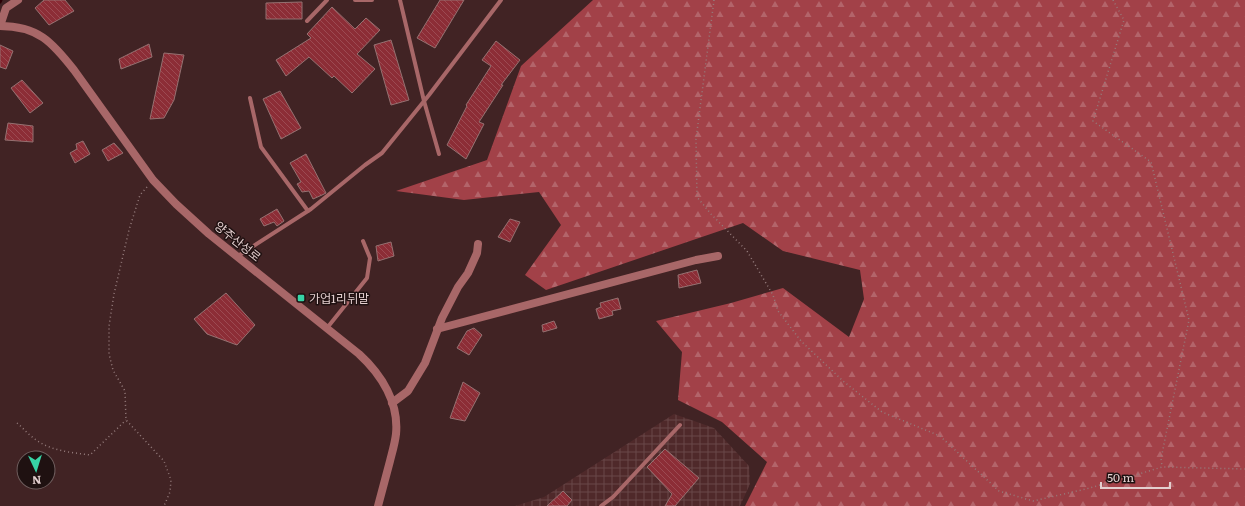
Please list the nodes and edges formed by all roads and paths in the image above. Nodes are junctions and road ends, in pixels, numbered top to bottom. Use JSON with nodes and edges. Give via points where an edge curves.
{"nodes":[{"id":1,"x":18,"y":0,"type":"edge"},
{"id":2,"x":326,"y":0,"type":"edge"},
{"id":3,"x":355,"y":0,"type":"edge"},
{"id":4,"x":372,"y":0,"type":"edge"},
{"id":5,"x":400,"y":0,"type":"edge"},
{"id":6,"x":500,"y":0,"type":"edge"},
{"id":7,"x":714,"y":0,"type":"edge"},
{"id":8,"x":1114,"y":0,"type":"edge"},
{"id":9,"x":307,"y":21,"type":"dead end"},
{"id":10,"x":0,"y":26,"type":"edge"},
{"id":11,"x":250,"y":98,"type":"dead end"},
{"id":12,"x":424,"y":101,"type":"junction"},
{"id":13,"x":439,"y":154,"type":"dead end"},
{"id":14,"x":153,"y":180,"type":"junction"},
{"id":15,"x":308,"y":211,"type":"junction"},
{"id":16,"x":363,"y":241,"type":"dead end"},
{"id":17,"x":478,"y":244,"type":"dead end"},
{"id":18,"x":238,"y":256,"type":"junction"},
{"id":19,"x":718,"y":256,"type":"dead end"},
{"id":20,"x":327,"y":328,"type":"junction"},
{"id":21,"x":437,"y":329,"type":"junction"},
{"id":22,"x":392,"y":403,"type":"junction"},
{"id":23,"x":126,"y":420,"type":"junction"},
{"id":24,"x":18,"y":423,"type":"dead end"},
{"id":25,"x":680,"y":425,"type":"dead end"},
{"id":26,"x":1162,"y":467,"type":"junction"},
{"id":27,"x":1245,"y":469,"type":"edge"},
{"id":28,"x":164,"y":506,"type":"edge"},
{"id":29,"x":378,"y":506,"type":"edge"},
{"id":30,"x":601,"y":506,"type":"edge"}],
"edges":[{"from":1,"to":10,"type":"street","via":[[6,8]]},
{"from":2,"to":9,"type":"lane"},
{"from":3,"to":4,"type":"lane"},
{"from":5,"to":12,"type":"lane"},
{"from":6,"to":12,"type":"lane"},
{"from":7,"to":26,"type":"path","via":[[696,139],[698,197],[747,251],[773,295],[778,310],[800,341],[843,381],[882,412],[940,436],[999,491],[1032,502]]},
{"from":8,"to":26,"type":"path","via":[[1124,20],[1093,121],[1151,162],[1189,320],[1161,459]]},
{"from":10,"to":14,"type":"street","name":"양주산성로","via":[[14,26],[34,31],[63,56]]},
{"from":11,"to":15,"type":"lane","via":[[261,147]]},
{"from":12,"to":13,"type":"lane"},
{"from":12,"to":15,"type":"lane","via":[[382,153]]},
{"from":14,"to":18,"type":"street","name":"양주산성로","via":[[209,234]]},
{"from":14,"to":23,"type":"path","via":[[140,195],[129,230],[109,326],[109,354],[113,370],[125,391]]},
{"from":15,"to":18,"type":"lane"},
{"from":16,"to":20,"type":"lane","via":[[370,258],[367,278]]},
{"from":17,"to":21,"type":"street","via":[[478,253],[468,274],[458,287]]},
{"from":18,"to":20,"type":"street","name":"양주산성로"},
{"from":19,"to":21,"type":"street"},
{"from":20,"to":22,"type":"street","name":"양주산성로","via":[[371,365],[384,383]]},
{"from":21,"to":22,"type":"street","via":[[425,363],[408,391]]},
{"from":22,"to":29,"type":"street","name":"양주산성로","via":[[396,415],[396,437]]},
{"from":23,"to":24,"type":"path","via":[[90,455],[47,446],[31,436]]},
{"from":23,"to":28,"type":"path","via":[[164,461],[171,480],[170,492]]},
{"from":25,"to":30,"type":"lane"},
{"from":26,"to":27,"type":"path"}]}
